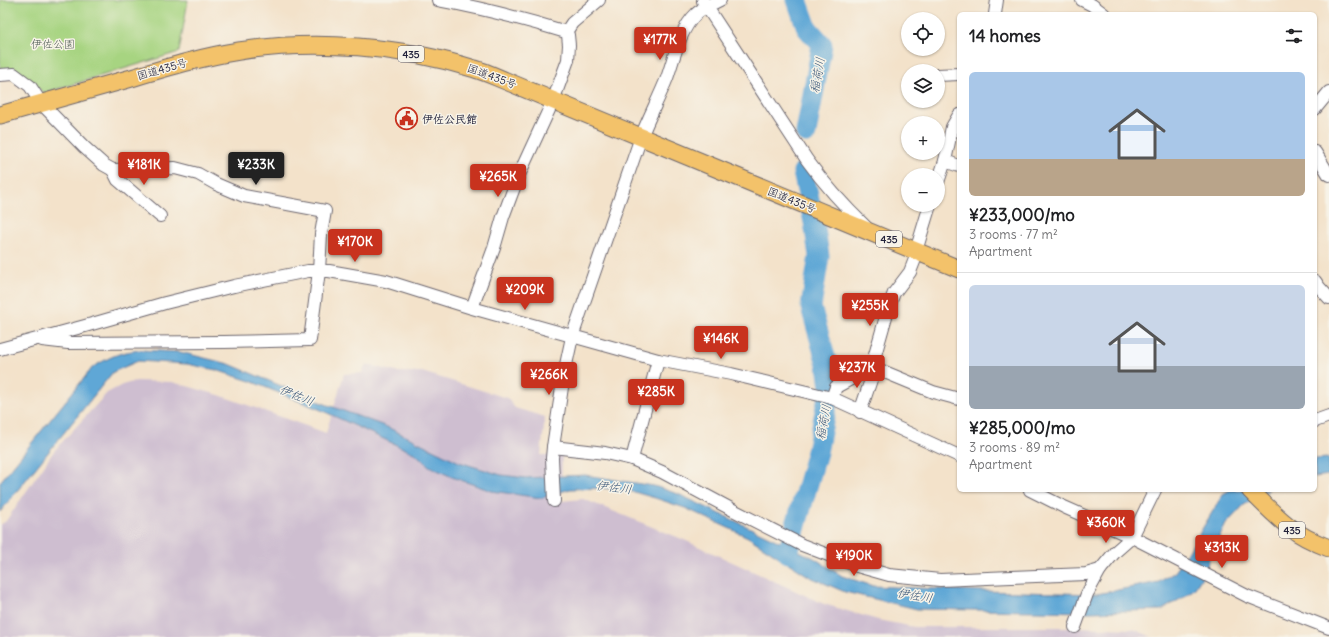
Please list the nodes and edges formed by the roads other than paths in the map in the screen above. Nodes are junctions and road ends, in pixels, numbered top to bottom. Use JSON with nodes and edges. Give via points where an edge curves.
{"nodes":[{"id":1,"x":438,"y":0,"type":"edge"},
{"id":2,"x":599,"y":0,"type":"edge"},
{"id":3,"x":720,"y":0,"type":"edge"},
{"id":4,"x":997,"y":0,"type":"edge"},
{"id":5,"x":1082,"y":0,"type":"edge"},
{"id":6,"x":705,"y":4,"type":"edge"},
{"id":7,"x":996,"y":12,"type":"edge"},
{"id":8,"x":1101,"y":12,"type":"edge"},
{"id":9,"x":566,"y":32,"type":"junction"},
{"id":10,"x":0,"y":74,"type":"edge"},
{"id":11,"x":957,"y":74,"type":"edge"},
{"id":12,"x":945,"y":75,"type":"edge"},
{"id":13,"x":1329,"y":92,"type":"edge"},
{"id":14,"x":553,"y":101,"type":"junction"},
{"id":15,"x":41,"y":103,"type":"junction"},
{"id":16,"x":1317,"y":107,"type":"edge"},
{"id":17,"x":0,"y":115,"type":"edge"},
{"id":18,"x":957,"y":118,"type":"edge"},
{"id":19,"x":641,"y":137,"type":"junction"},
{"id":20,"x":1317,"y":155,"type":"edge"},
{"id":21,"x":945,"y":161,"type":"junction"},
{"id":22,"x":957,"y":165,"type":"edge"},
{"id":23,"x":943,"y":168,"type":"edge"},
{"id":24,"x":112,"y":170,"type":"junction"},
{"id":25,"x":1329,"y":175,"type":"edge"},
{"id":26,"x":928,"y":212,"type":"edge"},
{"id":27,"x":160,"y":216,"type":"dead end"},
{"id":28,"x":872,"y":232,"type":"junction"},
{"id":29,"x":916,"y":251,"type":"junction"},
{"id":30,"x":957,"y":268,"type":"edge"},
{"id":31,"x":319,"y":271,"type":"junction"},
{"id":32,"x":1317,"y":285,"type":"edge"},
{"id":33,"x":1329,"y":298,"type":"edge"},
{"id":34,"x":472,"y":308,"type":"junction"},
{"id":35,"x":572,"y":337,"type":"junction"},
{"id":36,"x":36,"y":339,"type":"junction"},
{"id":37,"x":0,"y":349,"type":"edge"},
{"id":38,"x":658,"y":360,"type":"junction"},
{"id":39,"x":875,"y":368,"type":"junction"},
{"id":40,"x":832,"y":398,"type":"junction"},
{"id":41,"x":957,"y":398,"type":"edge"},
{"id":42,"x":860,"y":412,"type":"junction"},
{"id":43,"x":1329,"y":416,"type":"edge"},
{"id":44,"x":1317,"y":420,"type":"edge"},
{"id":45,"x":553,"y":453,"type":"junction"},
{"id":46,"x":957,"y":455,"type":"edge"},
{"id":47,"x":632,"y":459,"type":"junction"},
{"id":48,"x":1034,"y":492,"type":"edge"},
{"id":49,"x":1153,"y":492,"type":"edge"},
{"id":50,"x":1256,"y":496,"type":"edge"},
{"id":51,"x":554,"y":501,"type":"dead end"},
{"id":52,"x":1132,"y":537,"type":"junction"},
{"id":53,"x":1329,"y":548,"type":"edge"},
{"id":54,"x":1098,"y":575,"type":"junction"},
{"id":55,"x":1075,"y":627,"type":"dead end"},
{"id":56,"x":1329,"y":628,"type":"edge"}],
"edges":[{"from":1,"to":9,"type":"street","via":[[478,7]]},
{"from":2,"to":9,"type":"street","via":[[572,23]]},
{"from":3,"to":6,"type":"street"},
{"from":4,"to":7,"type":"street"},
{"from":5,"to":8,"type":"street"},
{"from":6,"to":19,"type":"street","via":[[688,24]]},
{"from":6,"to":28,"type":"street","via":[[824,183]]},
{"from":9,"to":14,"type":"street","via":[[569,45],[568,60]]},
{"from":10,"to":15,"type":"street","via":[[14,74],[30,86]]},
{"from":11,"to":12,"type":"street"},
{"from":13,"to":16,"type":"street"},
{"from":14,"to":15,"type":"highway","name":"国道435号","number":"435","via":[[475,69],[414,54],[342,46],[308,46],[267,48],[206,57]]},
{"from":14,"to":19,"type":"highway","name":"国道435号","number":"435"},
{"from":14,"to":34,"type":"street","via":[[518,177]]},
{"from":15,"to":17,"type":"highway","name":"国道435号","number":"435"},
{"from":15,"to":24,"type":"street","via":[[84,147]]},
{"from":18,"to":21,"type":"street","via":[[952,127]]},
{"from":19,"to":28,"type":"highway","name":"国道435号","number":"435"},
{"from":19,"to":35,"type":"street"},
{"from":20,"to":25,"type":"street"},
{"from":21,"to":22,"type":"street"},
{"from":21,"to":23,"type":"street"},
{"from":24,"to":27,"type":"street","via":[[118,180]]},
{"from":24,"to":31,"type":"street","via":[[175,168],[198,174],[244,196],[325,211]]},
{"from":26,"to":29,"type":"street"},
{"from":28,"to":29,"type":"highway","name":"国道435号","number":"435"},
{"from":29,"to":30,"type":"highway","name":"国道435号","number":"435"},
{"from":29,"to":39,"type":"street","via":[[910,272],[894,293],[889,306],[875,355]]},
{"from":31,"to":34,"type":"street","via":[[386,281]]},
{"from":31,"to":36,"type":"street","via":[[234,286]]},
{"from":31,"to":36,"type":"street","via":[[310,340],[68,343]]},
{"from":32,"to":33,"type":"street"},
{"from":34,"to":35,"type":"street"},
{"from":35,"to":38,"type":"street"},
{"from":35,"to":45,"type":"street"},
{"from":36,"to":37,"type":"street"},
{"from":38,"to":40,"type":"street"},
{"from":38,"to":47,"type":"street"},
{"from":39,"to":40,"type":"street","via":[[836,387]]},
{"from":39,"to":41,"type":"street","via":[[933,392]]},
{"from":39,"to":42,"type":"street"},
{"from":40,"to":42,"type":"street"},
{"from":42,"to":46,"type":"street"},
{"from":43,"to":44,"type":"street"},
{"from":45,"to":47,"type":"street","via":[[604,453]]},
{"from":45,"to":51,"type":"street"},
{"from":47,"to":54,"type":"street","via":[[662,472],[787,538],[857,566],[889,575],[940,580]]},
{"from":48,"to":52,"type":"street"},
{"from":49,"to":52,"type":"street"},
{"from":50,"to":53,"type":"highway","number":"435","via":[[1291,529]]},
{"from":52,"to":54,"type":"street","via":[[1115,552]]},
{"from":52,"to":56,"type":"street","via":[[1247,596]]},
{"from":54,"to":55,"type":"street","via":[[1087,594]]}]}
